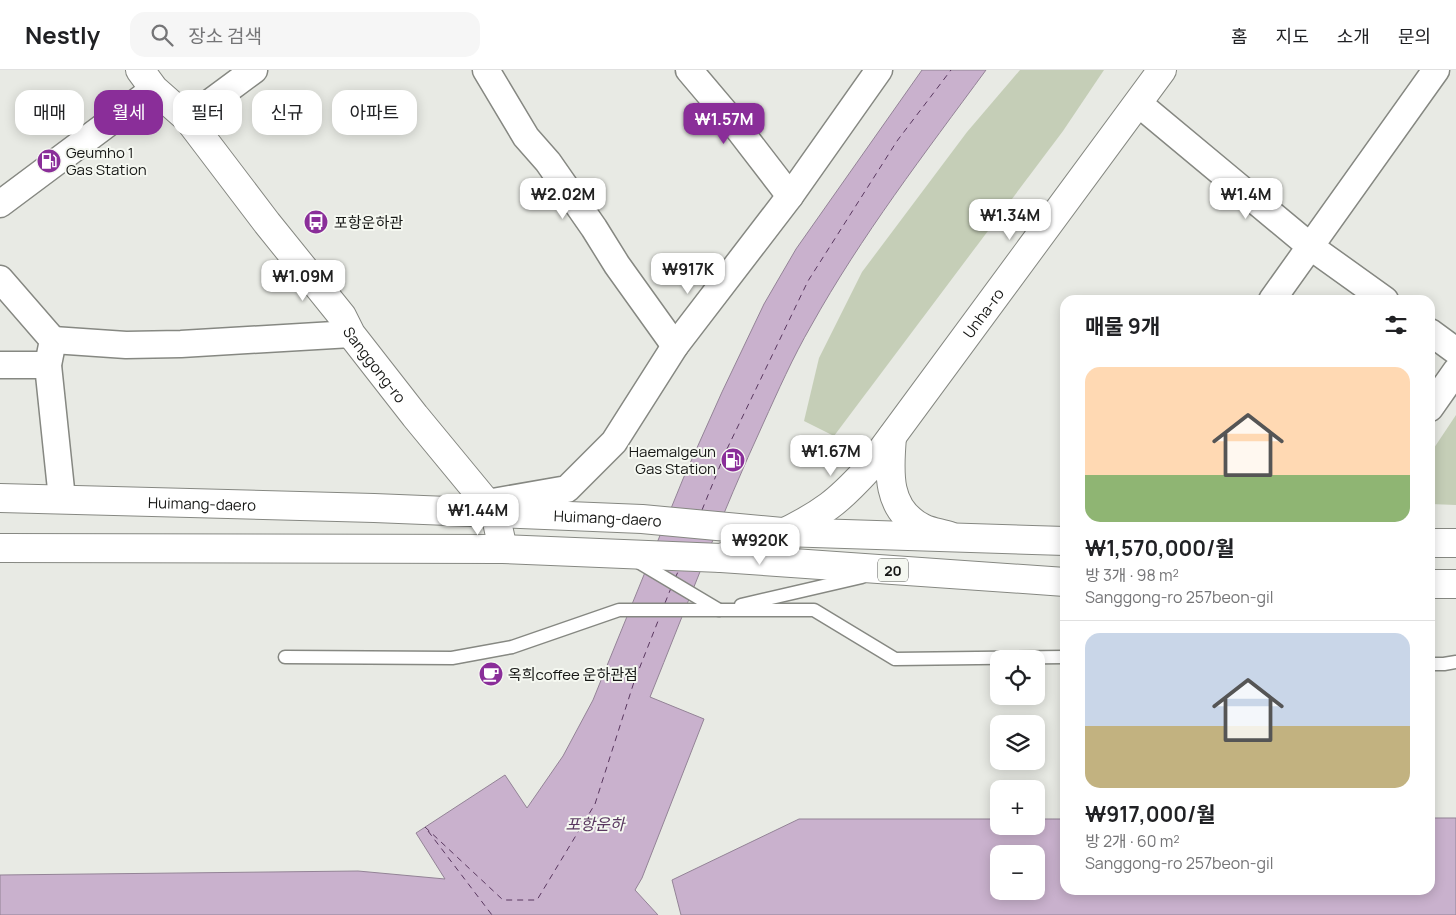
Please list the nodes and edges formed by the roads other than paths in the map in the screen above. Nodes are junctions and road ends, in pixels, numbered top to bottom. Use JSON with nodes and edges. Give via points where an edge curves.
{"nodes":[{"id":1,"x":254,"y":70,"type":"edge"},
{"id":2,"x":486,"y":70,"type":"edge"},
{"id":3,"x":689,"y":70,"type":"edge"},
{"id":4,"x":880,"y":70,"type":"edge"},
{"id":5,"x":1162,"y":70,"type":"edge"},
{"id":6,"x":1436,"y":70,"type":"edge"},
{"id":7,"x":147,"y":80,"type":"edge"},
{"id":8,"x":227,"y":90,"type":"edge"},
{"id":9,"x":1138,"y":103,"type":"junction"},
{"id":10,"x":173,"y":105,"type":"edge"},
{"id":11,"x":200,"y":135,"type":"edge"},
{"id":12,"x":790,"y":196,"type":"junction"},
{"id":13,"x":0,"y":204,"type":"edge"},
{"id":14,"x":1311,"y":247,"type":"junction"},
{"id":15,"x":0,"y":278,"type":"edge"},
{"id":16,"x":1276,"y":295,"type":"edge"},
{"id":17,"x":1378,"y":295,"type":"edge"},
{"id":18,"x":351,"y":334,"type":"junction"},
{"id":19,"x":1435,"y":336,"type":"edge"},
{"id":20,"x":54,"y":340,"type":"junction"},
{"id":21,"x":675,"y":346,"type":"junction"},
{"id":22,"x":1456,"y":351,"type":"edge"},
{"id":23,"x":0,"y":365,"type":"edge"},
{"id":24,"x":48,"y":365,"type":"junction"},
{"id":25,"x":1456,"y":371,"type":"edge"},
{"id":26,"x":1435,"y":401,"type":"edge"},
{"id":27,"x":892,"y":438,"type":"junction"},
{"id":28,"x":0,"y":498,"type":"edge"},
{"id":29,"x":62,"y":499,"type":"junction"},
{"id":30,"x":491,"y":508,"type":"junction"},
{"id":31,"x":782,"y":532,"type":"junction"},
{"id":32,"x":956,"y":538,"type":"junction"},
{"id":33,"x":1060,"y":541,"type":"edge"},
{"id":34,"x":1435,"y":543,"type":"edge"},
{"id":35,"x":1456,"y":543,"type":"edge"},
{"id":36,"x":0,"y":548,"type":"edge"},
{"id":37,"x":504,"y":549,"type":"junction"},
{"id":38,"x":623,"y":553,"type":"junction"},
{"id":39,"x":721,"y":558,"type":"junction"},
{"id":40,"x":892,"y":570,"type":"junction"},
{"id":41,"x":1060,"y":582,"type":"edge"},
{"id":42,"x":1435,"y":584,"type":"edge"},
{"id":43,"x":1456,"y":584,"type":"edge"},
{"id":44,"x":719,"y":610,"type":"junction"},
{"id":45,"x":285,"y":657,"type":"dead end"},
{"id":46,"x":1060,"y":657,"type":"edge"},
{"id":47,"x":1456,"y":662,"type":"edge"},
{"id":48,"x":1435,"y":664,"type":"edge"}],
"edges":[{"from":1,"to":8,"type":"street"},
{"from":2,"to":21,"type":"street","via":[[526,137],[548,162]]},
{"from":3,"to":12,"type":"street"},
{"from":4,"to":12,"type":"street"},
{"from":5,"to":9,"type":"main road","name":"Unha-ro"},
{"from":6,"to":14,"type":"street"},
{"from":7,"to":10,"type":"main road","name":"Sanggong-ro"},
{"from":7,"to":13,"type":"street"},
{"from":9,"to":14,"type":"street"},
{"from":9,"to":27,"type":"main road","name":"Unha-ro"},
{"from":11,"to":18,"type":"main road","name":"Sanggong-ro","via":[[342,316]]},
{"from":12,"to":21,"type":"street"},
{"from":14,"to":16,"type":"street"},
{"from":14,"to":17,"type":"street"},
{"from":15,"to":20,"type":"street"},
{"from":18,"to":20,"type":"street","via":[[181,344],[126,345]]},
{"from":18,"to":30,"type":"main road","name":"Sanggong-ro"},
{"from":19,"to":22,"type":"street"},
{"from":20,"to":24,"type":"street"},
{"from":21,"to":30,"type":"street","via":[[614,442],[567,489]]},
{"from":23,"to":24,"type":"street"},
{"from":24,"to":29,"type":"street"},
{"from":25,"to":26,"type":"street"},
{"from":27,"to":31,"type":"main road","name":"Unha-ro","via":[[868,469],[830,506]]},
{"from":27,"to":32,"type":"main road","via":[[890,468],[898,504],[923,528]]},
{"from":28,"to":29,"type":"main road","name":"Huimang-daero"},
{"from":29,"to":30,"type":"main road","name":"Huimang-daero"},
{"from":30,"to":31,"type":"main road","name":"Huimang-daero"},
{"from":30,"to":37,"type":"main road","name":"Sanggong-ro"},
{"from":31,"to":32,"type":"main road","name":"Huimang-daero"},
{"from":31,"to":39,"type":"main road","name":"Unha-ro"},
{"from":32,"to":33,"type":"main road","name":"Huimang-daero"},
{"from":34,"to":35,"type":"main road"},
{"from":36,"to":37,"type":"main road"},
{"from":37,"to":38,"type":"main road","number":"20"},
{"from":38,"to":39,"type":"main road","number":"20"},
{"from":38,"to":44,"type":"lane"},
{"from":39,"to":40,"type":"main road","number":"20"},
{"from":40,"to":41,"type":"main road","number":"20"},
{"from":40,"to":44,"type":"lane"},
{"from":42,"to":43,"type":"main road"},
{"from":44,"to":45,"type":"lane","via":[[619,610],[512,648],[452,658]]},
{"from":44,"to":46,"type":"lane","via":[[814,610],[895,659]]},
{"from":47,"to":48,"type":"lane"}]}
